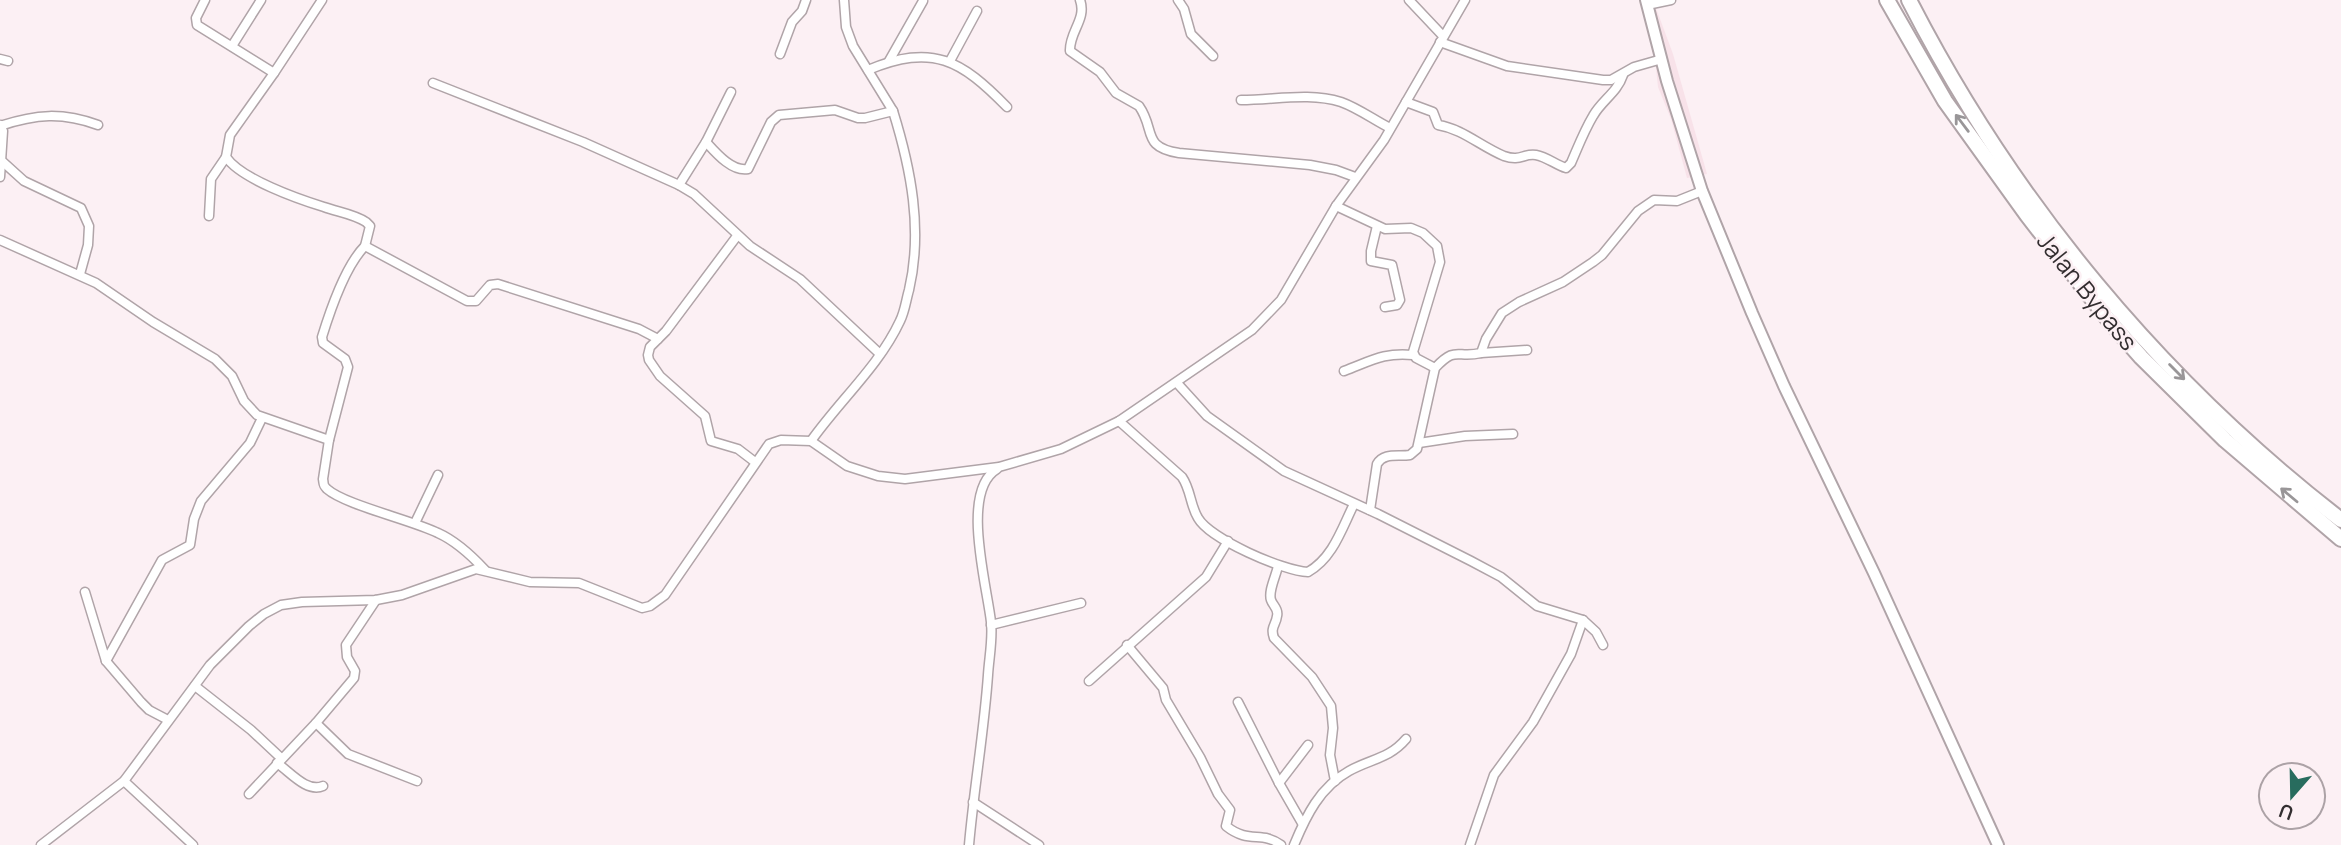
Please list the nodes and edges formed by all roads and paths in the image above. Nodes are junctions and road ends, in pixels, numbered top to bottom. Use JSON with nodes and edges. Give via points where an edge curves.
{"nodes":[{"id":1,"x":205,"y":0,"type":"edge"},
{"id":2,"x":261,"y":0,"type":"edge"},
{"id":3,"x":322,"y":0,"type":"edge"},
{"id":4,"x":806,"y":0,"type":"edge"},
{"id":5,"x":838,"y":0,"type":"edge"},
{"id":6,"x":844,"y":0,"type":"edge"},
{"id":7,"x":1080,"y":0,"type":"edge"},
{"id":8,"x":1178,"y":0,"type":"edge"},
{"id":9,"x":1409,"y":0,"type":"edge"},
{"id":10,"x":1465,"y":0,"type":"edge"},
{"id":11,"x":1671,"y":0,"type":"edge"},
{"id":12,"x":1887,"y":0,"type":"edge"},
{"id":13,"x":1909,"y":0,"type":"edge"},
{"id":14,"x":923,"y":1,"type":"edge"},
{"id":15,"x":1647,"y":2,"type":"edge"},
{"id":16,"x":977,"y":11,"type":"dead end"},
{"id":17,"x":1441,"y":39,"type":"junction"},
{"id":18,"x":232,"y":46,"type":"junction"},
{"id":19,"x":780,"y":54,"type":"dead end"},
{"id":20,"x":1213,"y":56,"type":"dead end"},
{"id":21,"x":1662,"y":59,"type":"junction"},
{"id":22,"x":889,"y":61,"type":"junction"},
{"id":23,"x":950,"y":61,"type":"junction"},
{"id":24,"x":868,"y":70,"type":"junction"},
{"id":25,"x":274,"y":73,"type":"junction"},
{"id":26,"x":1623,"y":75,"type":"junction"},
{"id":27,"x":433,"y":83,"type":"dead end"},
{"id":28,"x":731,"y":92,"type":"dead end"},
{"id":29,"x":1241,"y":100,"type":"dead end"},
{"id":30,"x":1406,"y":102,"type":"junction"},
{"id":31,"x":1007,"y":107,"type":"dead end"},
{"id":32,"x":893,"y":111,"type":"junction"},
{"id":33,"x":0,"y":125,"type":"edge"},
{"id":34,"x":98,"y":125,"type":"dead end"},
{"id":35,"x":1390,"y":128,"type":"junction"},
{"id":36,"x":706,"y":142,"type":"junction"},
{"id":37,"x":226,"y":157,"type":"junction"},
{"id":38,"x":3,"y":162,"type":"junction"},
{"id":39,"x":0,"y":177,"type":"edge"},
{"id":40,"x":1355,"y":177,"type":"junction"},
{"id":41,"x":679,"y":185,"type":"junction"},
{"id":42,"x":1702,"y":191,"type":"junction"},
{"id":43,"x":1336,"y":206,"type":"junction"},
{"id":44,"x":209,"y":216,"type":"dead end"},
{"id":45,"x":1377,"y":226,"type":"junction"},
{"id":46,"x":737,"y":236,"type":"junction"},
{"id":47,"x":0,"y":240,"type":"edge"},
{"id":48,"x":365,"y":246,"type":"junction"},
{"id":49,"x":80,"y":274,"type":"junction"},
{"id":50,"x":1385,"y":307,"type":"dead end"},
{"id":51,"x":658,"y":339,"type":"junction"},
{"id":52,"x":1527,"y":350,"type":"dead end"},
{"id":53,"x":1481,"y":353,"type":"junction"},
{"id":54,"x":880,"y":354,"type":"junction"},
{"id":55,"x":1413,"y":355,"type":"junction"},
{"id":56,"x":1435,"y":368,"type":"junction"},
{"id":57,"x":1344,"y":370,"type":"dead end"},
{"id":58,"x":1177,"y":383,"type":"junction"},
{"id":59,"x":262,"y":418,"type":"junction"},
{"id":60,"x":1119,"y":421,"type":"junction"},
{"id":61,"x":1513,"y":434,"type":"dead end"},
{"id":62,"x":329,"y":440,"type":"junction"},
{"id":63,"x":811,"y":441,"type":"junction"},
{"id":64,"x":1419,"y":443,"type":"junction"},
{"id":65,"x":755,"y":462,"type":"junction"},
{"id":66,"x":999,"y":467,"type":"junction"},
{"id":67,"x":438,"y":475,"type":"dead end"},
{"id":68,"x":1354,"y":503,"type":"junction"},
{"id":69,"x":1370,"y":510,"type":"junction"},
{"id":70,"x":2341,"y":520,"type":"edge"},
{"id":71,"x":415,"y":523,"type":"junction"},
{"id":72,"x":2341,"y":539,"type":"edge"},
{"id":73,"x":1228,"y":541,"type":"junction"},
{"id":74,"x":1278,"y":566,"type":"junction"},
{"id":75,"x":485,"y":570,"type":"junction"},
{"id":76,"x":85,"y":592,"type":"dead end"},
{"id":77,"x":376,"y":600,"type":"junction"},
{"id":78,"x":1081,"y":603,"type":"dead end"},
{"id":79,"x":1583,"y":621,"type":"junction"},
{"id":80,"x":991,"y":625,"type":"junction"},
{"id":81,"x":1127,"y":645,"type":"junction"},
{"id":82,"x":1603,"y":645,"type":"dead end"},
{"id":83,"x":106,"y":661,"type":"junction"},
{"id":84,"x":1089,"y":681,"type":"dead end"},
{"id":85,"x":195,"y":686,"type":"junction"},
{"id":86,"x":1238,"y":702,"type":"dead end"},
{"id":87,"x":168,"y":720,"type":"junction"},
{"id":88,"x":316,"y":723,"type":"junction"},
{"id":89,"x":1406,"y":739,"type":"dead end"},
{"id":90,"x":1308,"y":745,"type":"dead end"},
{"id":91,"x":279,"y":761,"type":"junction"},
{"id":92,"x":124,"y":781,"type":"junction"},
{"id":93,"x":417,"y":781,"type":"dead end"},
{"id":94,"x":1335,"y":781,"type":"junction"},
{"id":95,"x":1279,"y":783,"type":"junction"},
{"id":96,"x":323,"y":786,"type":"dead end"},
{"id":97,"x":249,"y":794,"type":"dead end"},
{"id":98,"x":973,"y":802,"type":"junction"},
{"id":99,"x":1303,"y":823,"type":"junction"},
{"id":100,"x":41,"y":845,"type":"edge"},
{"id":101,"x":193,"y":845,"type":"edge"},
{"id":102,"x":969,"y":845,"type":"edge"},
{"id":103,"x":1039,"y":845,"type":"edge"},
{"id":104,"x":1281,"y":845,"type":"edge"},
{"id":105,"x":1294,"y":845,"type":"edge"},
{"id":106,"x":1470,"y":845,"type":"edge"},
{"id":107,"x":1998,"y":845,"type":"edge"}],
"edges":[{"from":1,"to":18,"type":"street","via":[[195,18],[197,25]]},
{"from":2,"to":18,"type":"street"},
{"from":3,"to":25,"type":"street"},
{"from":4,"to":19,"type":"street"},
{"from":5,"to":6,"type":"street"},
{"from":6,"to":24,"type":"street","via":[[849,35]]},
{"from":7,"to":40,"type":"street","via":[[1083,12],[1070,51],[1100,72],[1116,93],[1139,106],[1160,148],[1322,166]]},
{"from":8,"to":20,"type":"street","via":[[1191,34]]},
{"from":9,"to":17,"type":"street"},
{"from":10,"to":17,"type":"street"},
{"from":11,"to":15,"type":"street"},
{"from":72,"to":12,"type":"highway","name":"Jalan Bypass","one_way":true,"via":[[2225,440],[2111,323],[1945,101]]},
{"from":13,"to":70,"type":"highway","name":"Jalan Bypass","one_way":true,"via":[[1994,149],[2091,278],[2227,423]]},
{"from":14,"to":22,"type":"street"},
{"from":15,"to":21,"type":"street"},
{"from":16,"to":23,"type":"street"},
{"from":17,"to":26,"type":"street","via":[[1507,66],[1603,80]]},
{"from":17,"to":30,"type":"street"},
{"from":18,"to":25,"type":"street"},
{"from":21,"to":26,"type":"street"},
{"from":21,"to":42,"type":"street"},
{"from":22,"to":23,"type":"street","via":[[918,57]]},
{"from":22,"to":24,"type":"street"},
{"from":23,"to":31,"type":"street","via":[[974,75]]},
{"from":24,"to":32,"type":"street"},
{"from":25,"to":37,"type":"street","via":[[230,135]]},
{"from":26,"to":30,"type":"street","via":[[1616,92],[1592,116],[1566,168],[1534,155],[1514,159],[1503,155],[1458,130],[1438,125],[1434,112]]},
{"from":27,"to":41,"type":"street"},
{"from":28,"to":36,"type":"street"},
{"from":29,"to":35,"type":"street","via":[[1323,98],[1351,106]]},
{"from":30,"to":35,"type":"street"},
{"from":32,"to":36,"type":"street","via":[[865,118],[835,110],[779,115],[745,170],[737,169]]},
{"from":32,"to":54,"type":"street","via":[[909,177],[916,243],[901,320]]},
{"from":33,"to":34,"type":"street","via":[[47,114]]},
{"from":33,"to":38,"type":"street"},
{"from":35,"to":40,"type":"street"},
{"from":36,"to":41,"type":"street"},
{"from":37,"to":44,"type":"street","via":[[211,179]]},
{"from":37,"to":48,"type":"street","via":[[278,189],[366,222],[370,226]]},
{"from":38,"to":39,"type":"street"},
{"from":38,"to":49,"type":"street","via":[[24,181],[81,208],[89,226]]},
{"from":40,"to":43,"type":"street"},
{"from":41,"to":46,"type":"street"},
{"from":42,"to":53,"type":"street","via":[[1677,201],[1654,200],[1638,211],[1593,262],[1502,313]]},
{"from":42,"to":107,"type":"street","via":[[1784,386]]},
{"from":43,"to":45,"type":"street"},
{"from":43,"to":58,"type":"street","via":[[1265,319]]},
{"from":45,"to":50,"type":"street","via":[[1371,261],[1392,265],[1399,294],[1399,303]]},
{"from":45,"to":55,"type":"street","via":[[1411,228],[1431,240],[1440,254]]},
{"from":46,"to":51,"type":"street"},
{"from":46,"to":54,"type":"street","via":[[800,279]]},
{"from":47,"to":49,"type":"street"},
{"from":48,"to":51,"type":"street","via":[[467,301],[476,301],[490,285],[498,284]]},
{"from":48,"to":62,"type":"street","via":[[322,337],[348,367]]},
{"from":49,"to":59,"type":"street","via":[[215,359],[232,376],[247,406]]},
{"from":51,"to":65,"type":"street","via":[[648,355],[660,376],[705,416],[712,441],[738,449]]},
{"from":52,"to":53,"type":"street"},
{"from":53,"to":56,"type":"street","via":[[1455,353]]},
{"from":54,"to":63,"type":"street"},
{"from":55,"to":56,"type":"street"},
{"from":55,"to":57,"type":"street","via":[[1392,354]]},
{"from":56,"to":64,"type":"street"},
{"from":58,"to":60,"type":"street"},
{"from":58,"to":68,"type":"street","via":[[1207,416],[1284,471]]},
{"from":59,"to":62,"type":"street"},
{"from":59,"to":83,"type":"street","via":[[250,443],[201,501],[190,545],[162,560]]},
{"from":60,"to":66,"type":"street","via":[[1060,449]]},
{"from":60,"to":73,"type":"street","via":[[1182,477],[1197,516],[1213,534]]},
{"from":61,"to":64,"type":"street"},
{"from":62,"to":71,"type":"street","via":[[323,479],[328,489]]},
{"from":63,"to":65,"type":"street","via":[[769,444]]},
{"from":63,"to":66,"type":"street","via":[[847,466],[894,479]]},
{"from":64,"to":69,"type":"street","via":[[1415,453],[1390,456],[1377,464]]},
{"from":65,"to":75,"type":"street","via":[[665,596],[650,606],[635,606],[579,583],[530,582]]},
{"from":66,"to":80,"type":"street","via":[[985,478],[978,503]]},
{"from":67,"to":71,"type":"street"},
{"from":68,"to":69,"type":"street"},
{"from":68,"to":74,"type":"street","via":[[1319,566],[1308,572]]},
{"from":69,"to":79,"type":"street","via":[[1501,577],[1537,606]]},
{"from":71,"to":75,"type":"street","via":[[448,538]]},
{"from":73,"to":74,"type":"street"},
{"from":73,"to":81,"type":"street","via":[[1206,577]]},
{"from":74,"to":94,"type":"street","via":[[1270,597],[1278,617],[1272,632],[1331,706],[1330,755]]},
{"from":75,"to":77,"type":"street","via":[[467,571]]},
{"from":76,"to":83,"type":"street"},
{"from":77,"to":85,"type":"street","via":[[302,602],[264,614],[210,665]]},
{"from":77,"to":88,"type":"street","via":[[346,645],[354,678]]},
{"from":78,"to":80,"type":"street"},
{"from":79,"to":82,"type":"street"},
{"from":79,"to":106,"type":"street","via":[[1571,654],[1533,722],[1494,775]]},
{"from":80,"to":98,"type":"street","via":[[986,710]]},
{"from":81,"to":84,"type":"street"},
{"from":81,"to":104,"type":"street","via":[[1163,688],[1217,794],[1230,810],[1226,826],[1243,838],[1264,838]]},
{"from":83,"to":87,"type":"street","via":[[149,710]]},
{"from":85,"to":87,"type":"street"},
{"from":85,"to":91,"type":"street","via":[[251,730]]},
{"from":86,"to":95,"type":"street"},
{"from":87,"to":92,"type":"street"},
{"from":88,"to":91,"type":"street"},
{"from":88,"to":93,"type":"street","via":[[348,754]]},
{"from":89,"to":94,"type":"street","via":[[1380,760]]},
{"from":90,"to":95,"type":"street"},
{"from":91,"to":96,"type":"street","via":[[309,787]]},
{"from":91,"to":97,"type":"street"},
{"from":92,"to":100,"type":"street"},
{"from":92,"to":101,"type":"street"},
{"from":94,"to":99,"type":"street"},
{"from":95,"to":99,"type":"street"},
{"from":98,"to":102,"type":"street"},
{"from":98,"to":103,"type":"street"},
{"from":99,"to":105,"type":"street"}]}
